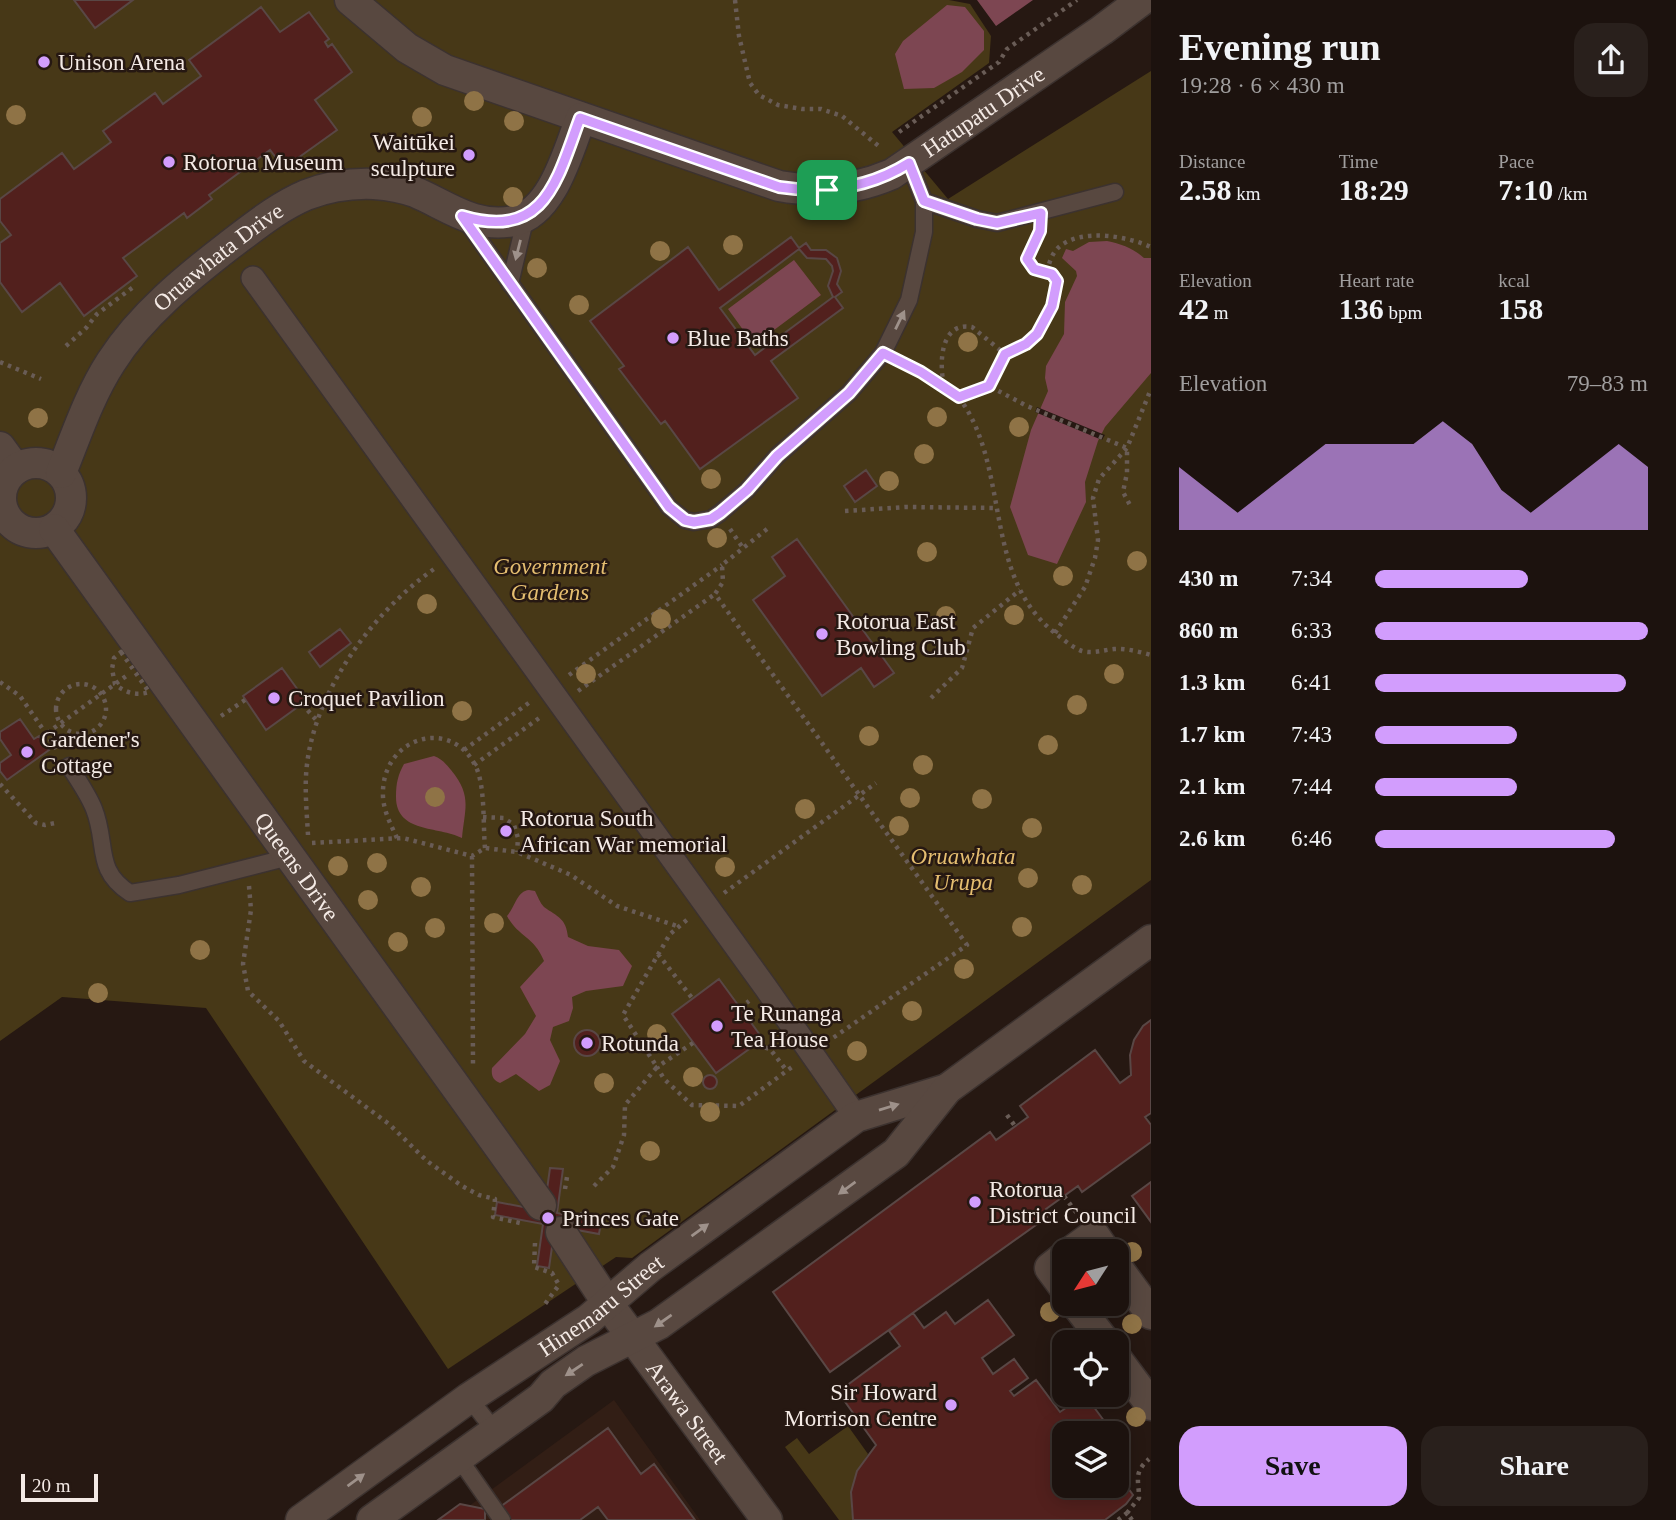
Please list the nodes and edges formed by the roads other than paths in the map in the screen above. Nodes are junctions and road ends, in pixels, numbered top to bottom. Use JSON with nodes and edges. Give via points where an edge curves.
{"nodes":[{"id":1,"x":350,"y":0,"type":"edge"},
{"id":2,"x":1142,"y":0,"type":"edge"},
{"id":3,"x":1113,"y":9,"type":"edge"},
{"id":4,"x":580,"y":118,"type":"junction"},
{"id":5,"x":909,"y":163,"type":"junction"},
{"id":6,"x":1115,"y":192,"type":"dead end"},
{"id":7,"x":924,"y":201,"type":"junction"},
{"id":8,"x":462,"y":216,"type":"junction"},
{"id":9,"x":526,"y":216,"type":"junction"},
{"id":10,"x":253,"y":278,"type":"dead end"},
{"id":11,"x":510,"y":284,"type":"junction"},
{"id":12,"x":8,"y":458,"type":"edge"},
{"id":13,"x":61,"y":473,"type":"junction"},
{"id":14,"x":2,"y":512,"type":"edge"},
{"id":15,"x":54,"y":529,"type":"junction"},
{"id":16,"x":69,"y":766,"type":"road end"},
{"id":17,"x":289,"y":857,"type":"junction"},
{"id":18,"x":1151,"y":940,"type":"edge"},
{"id":19,"x":947,"y":1089,"type":"junction"},
{"id":20,"x":856,"y":1117,"type":"junction"},
{"id":21,"x":543,"y":1209,"type":"road end"},
{"id":22,"x":556,"y":1228,"type":"road end"},
{"id":23,"x":1129,"y":1284,"type":"edge"},
{"id":24,"x":608,"y":1304,"type":"junction"},
{"id":25,"x":1151,"y":1314,"type":"edge"},
{"id":26,"x":1085,"y":1316,"type":"edge"},
{"id":27,"x":1096,"y":1330,"type":"edge"},
{"id":28,"x":634,"y":1338,"type":"junction"},
{"id":29,"x":1129,"y":1375,"type":"edge"},
{"id":30,"x":469,"y":1398,"type":"junction"},
{"id":31,"x":1151,"y":1405,"type":"edge"},
{"id":32,"x":494,"y":1430,"type":"junction"},
{"id":33,"x":458,"y":1457,"type":"junction"},
{"id":34,"x":385,"y":1516,"type":"edge"},
{"id":35,"x":301,"y":1520,"type":"edge"},
{"id":36,"x":502,"y":1520,"type":"edge"},
{"id":37,"x":767,"y":1520,"type":"edge"}],
"edges":[{"from":1,"to":4,"type":"street","name":"Hatupatu Drive","via":[[407,48],[445,70]]},
{"from":2,"to":3,"type":"street","name":"Hatupatu Drive"},
{"from":3,"to":5,"type":"street","name":"Hatupatu Drive"},
{"from":4,"to":5,"type":"street","name":"Hatupatu Drive","via":[[779,187],[827,190],[859,186]]},
{"from":4,"to":9,"type":"street","via":[[551,189]]},
{"from":5,"to":7,"type":"lane"},
{"from":6,"to":7,"type":"lane","via":[[997,223]]},
{"from":11,"to":7,"type":"lane","name":"Oruawhata Drive","one_way":true,"via":[[669,507],[685,520],[702,521],[731,505],[777,456],[849,393],[883,353],[915,280]]},
{"from":8,"to":9,"type":"street","name":"Oruawhata Drive","via":[[490,222]]},
{"from":8,"to":11,"type":"lane","name":"Oruawhata Drive"},
{"from":8,"to":13,"type":"street","name":"Oruawhata Drive","via":[[412,190],[371,184],[307,195],[265,218],[198,270],[124,343],[98,383]]},
{"from":9,"to":11,"type":"lane","one_way":true},
{"from":10,"to":20,"type":"street"},
{"from":12,"to":13,"type":"street","via":[[51,466]]},
{"from":12,"to":14,"type":"street"},
{"from":13,"to":15,"type":"street","via":[[71,503]]},
{"from":14,"to":15,"type":"street","via":[[25,531],[35,534]]},
{"from":15,"to":17,"type":"street","name":"Queens Drive"},
{"from":16,"to":17,"type":"lane","via":[[95,811],[109,874],[131,893],[179,886]]},
{"from":17,"to":21,"type":"street","name":"Queens Drive"},
{"from":18,"to":19,"type":"street","name":"Hinemaru Street"},
{"from":20,"to":19,"type":"street","name":"Hinemaru Street","one_way":true},
{"from":19,"to":28,"type":"street","name":"Hinemaru Street","one_way":true,"via":[[896,1153]]},
{"from":24,"to":20,"type":"street","name":"Hinemaru Street","one_way":true,"via":[[650,1267]]},
{"from":22,"to":24,"type":"street"},
{"from":23,"to":25,"type":"street"},
{"from":24,"to":28,"type":"street","name":"Arawa Street"},
{"from":24,"to":30,"type":"street","name":"Hinemaru Street"},
{"from":26,"to":27,"type":"street"},
{"from":28,"to":32,"type":"street","name":"Hinemaru Street","one_way":true,"via":[[586,1361]]},
{"from":28,"to":37,"type":"street","name":"Arawa Street"},
{"from":29,"to":31,"type":"street"},
{"from":30,"to":32,"type":"lane"},
{"from":35,"to":30,"type":"street","name":"Hinemaru Street","one_way":true},
{"from":32,"to":33,"type":"street","name":"Hinemaru Street"},
{"from":33,"to":34,"type":"street","name":"Hinemaru Street"},
{"from":33,"to":36,"type":"lane"}]}
